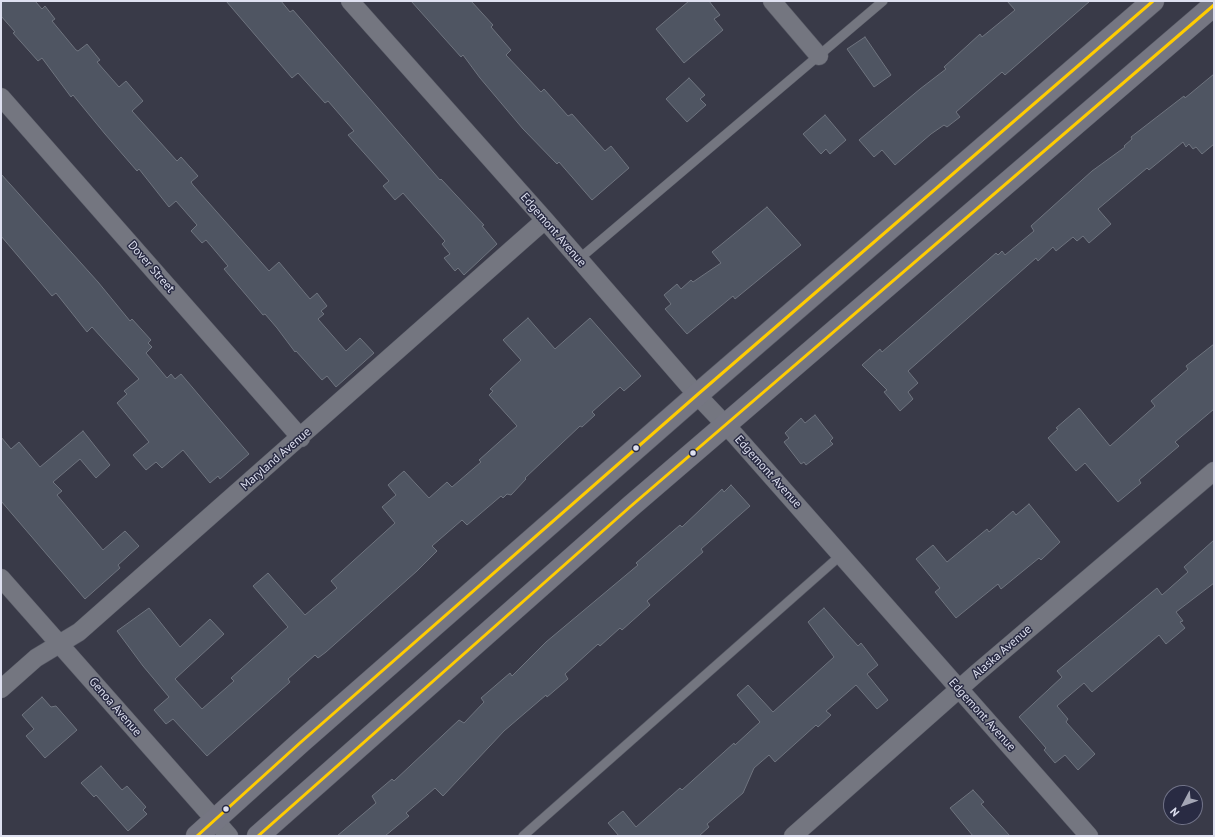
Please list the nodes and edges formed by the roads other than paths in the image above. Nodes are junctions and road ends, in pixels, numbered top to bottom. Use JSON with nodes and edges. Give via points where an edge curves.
{"nodes":[{"id":1,"x":350,"y":1,"type":"edge"},
{"id":2,"x":772,"y":1,"type":"edge"},
{"id":3,"x":883,"y":1,"type":"edge"},
{"id":4,"x":1153,"y":1,"type":"edge"},
{"id":5,"x":1214,"y":5,"type":"edge"},
{"id":6,"x":818,"y":56,"type":"junction"},
{"id":7,"x":1,"y":97,"type":"edge"},
{"id":8,"x":545,"y":220,"type":"junction"},
{"id":9,"x":579,"y":259,"type":"junction"},
{"id":10,"x":697,"y":395,"type":"junction"},
{"id":11,"x":725,"y":424,"type":"junction"},
{"id":12,"x":301,"y":438,"type":"junction"},
{"id":13,"x":1214,"y":471,"type":"edge"},
{"id":14,"x":841,"y":555,"type":"junction"},
{"id":15,"x":1,"y":578,"type":"edge"},
{"id":16,"x":59,"y":643,"type":"junction"},
{"id":17,"x":1,"y":689,"type":"edge"},
{"id":18,"x":958,"y":690,"type":"junction"},
{"id":19,"x":215,"y":820,"type":"junction"},
{"id":20,"x":197,"y":836,"type":"edge"},
{"id":21,"x":229,"y":836,"type":"edge"},
{"id":22,"x":258,"y":836,"type":"edge"},
{"id":23,"x":523,"y":836,"type":"edge"},
{"id":24,"x":793,"y":836,"type":"edge"},
{"id":25,"x":1089,"y":836,"type":"edge"}],
"edges":[{"from":1,"to":8,"type":"street","name":"Edgemont Avenue"},
{"from":2,"to":6,"type":"street"},
{"from":3,"to":6,"type":"lane"},
{"from":4,"to":10,"type":"main road"},
{"from":5,"to":11,"type":"main road"},
{"from":6,"to":9,"type":"lane"},
{"from":7,"to":12,"type":"street","name":"Dover Street"},
{"from":8,"to":9,"type":"street","name":"Edgemont Avenue"},
{"from":8,"to":12,"type":"street","name":"Maryland Avenue"},
{"from":9,"to":10,"type":"street","name":"Edgemont Avenue"},
{"from":10,"to":11,"type":"street","name":"Edgemont Avenue"},
{"from":10,"to":19,"type":"main road"},
{"from":11,"to":14,"type":"street","name":"Edgemont Avenue"},
{"from":11,"to":22,"type":"main road"},
{"from":12,"to":16,"type":"street","name":"Maryland Avenue","via":[[79,632]]},
{"from":13,"to":18,"type":"street","name":"Alaska Avenue"},
{"from":14,"to":18,"type":"street","name":"Edgemont Avenue"},
{"from":14,"to":23,"type":"lane"},
{"from":15,"to":16,"type":"street","name":"Genoa Avenue"},
{"from":16,"to":17,"type":"street","name":"Maryland Avenue","via":[[36,658]]},
{"from":16,"to":19,"type":"street","name":"Genoa Avenue"},
{"from":18,"to":24,"type":"street","name":"Alaska Avenue"},
{"from":18,"to":25,"type":"street","name":"Edgemont Avenue"},
{"from":19,"to":20,"type":"main road"},
{"from":19,"to":21,"type":"street","name":"Genoa Avenue"}]}
